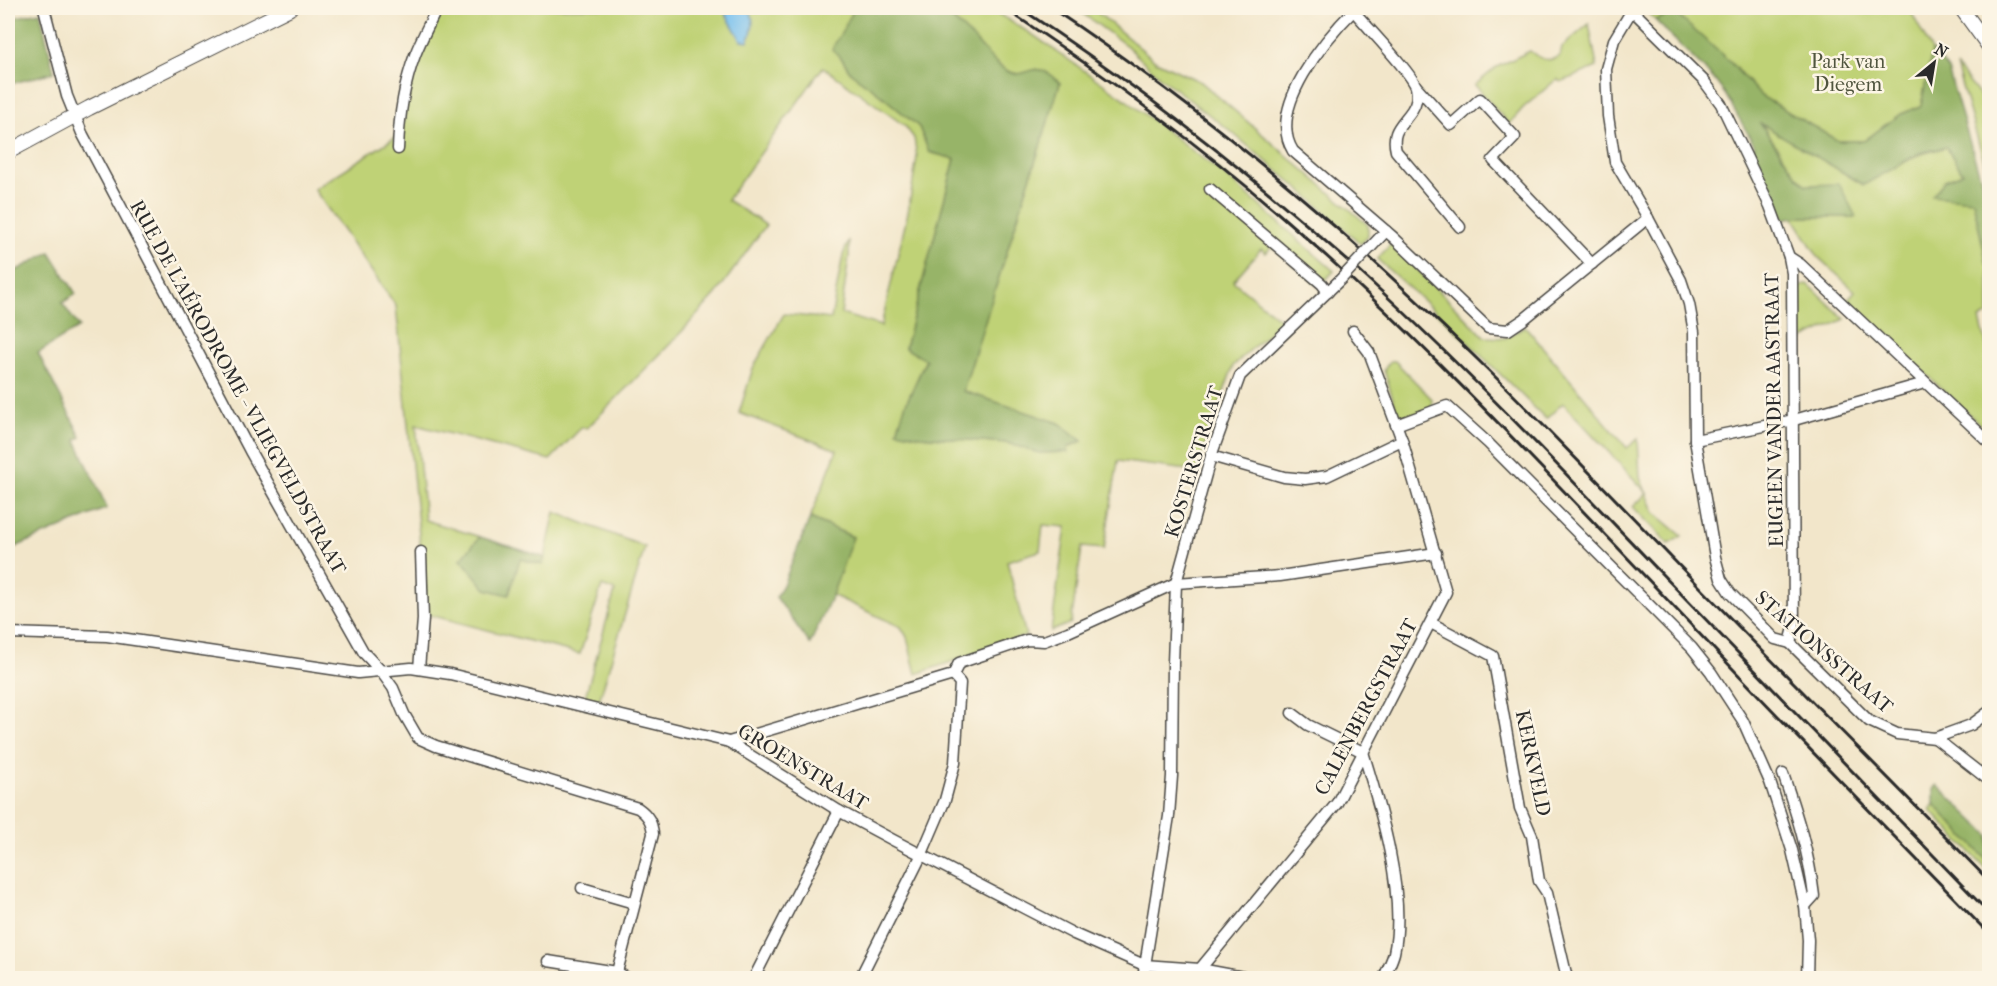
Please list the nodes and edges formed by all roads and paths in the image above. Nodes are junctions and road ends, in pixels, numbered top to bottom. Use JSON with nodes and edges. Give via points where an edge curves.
{"nodes":[{"id":1,"x":44,"y":8,"type":"edge"},
{"id":2,"x":290,"y":8,"type":"edge"},
{"id":3,"x":437,"y":8,"type":"edge"},
{"id":4,"x":1961,"y":8,"type":"edge"},
{"id":5,"x":1354,"y":9,"type":"edge"},
{"id":6,"x":1631,"y":9,"type":"edge"},
{"id":7,"x":1989,"y":48,"type":"edge"},
{"id":8,"x":1416,"y":86,"type":"junction"},
{"id":9,"x":75,"y":116,"type":"junction"},
{"id":10,"x":398,"y":149,"type":"dead end"},
{"id":11,"x":8,"y":153,"type":"edge"},
{"id":12,"x":1210,"y":189,"type":"dead end"},
{"id":13,"x":1648,"y":218,"type":"junction"},
{"id":14,"x":1460,"y":227,"type":"dead end"},
{"id":15,"x":1386,"y":231,"type":"junction"},
{"id":16,"x":1789,"y":257,"type":"junction"},
{"id":17,"x":1592,"y":264,"type":"junction"},
{"id":18,"x":1328,"y":292,"type":"junction"},
{"id":19,"x":1353,"y":331,"type":"dead end"},
{"id":20,"x":1925,"y":383,"type":"junction"},
{"id":21,"x":1794,"y":420,"type":"junction"},
{"id":22,"x":1396,"y":425,"type":"junction"},
{"id":23,"x":1402,"y":440,"type":"junction"},
{"id":24,"x":1695,"y":440,"type":"junction"},
{"id":25,"x":1989,"y":443,"type":"edge"},
{"id":26,"x":1210,"y":456,"type":"junction"},
{"id":27,"x":421,"y":552,"type":"dead end"},
{"id":28,"x":1436,"y":553,"type":"junction"},
{"id":29,"x":1176,"y":583,"type":"junction"},
{"id":30,"x":1431,"y":623,"type":"junction"},
{"id":31,"x":8,"y":633,"type":"edge"},
{"id":32,"x":1790,"y":643,"type":"junction"},
{"id":33,"x":419,"y":669,"type":"junction"},
{"id":34,"x":380,"y":670,"type":"junction"},
{"id":35,"x":953,"y":675,"type":"junction"},
{"id":36,"x":1989,"y":711,"type":"edge"},
{"id":37,"x":1292,"y":713,"type":"dead end"},
{"id":38,"x":1935,"y":738,"type":"junction"},
{"id":39,"x":729,"y":742,"type":"junction"},
{"id":40,"x":1364,"y":752,"type":"junction"},
{"id":41,"x":1783,"y":774,"type":"dead end"},
{"id":42,"x":1989,"y":781,"type":"edge"},
{"id":43,"x":839,"y":811,"type":"junction"},
{"id":44,"x":921,"y":856,"type":"junction"},
{"id":45,"x":582,"y":888,"type":"dead end"},
{"id":46,"x":634,"y":903,"type":"junction"},
{"id":47,"x":1805,"y":906,"type":"junction"},
{"id":48,"x":548,"y":961,"type":"dead end"},
{"id":49,"x":1144,"y":965,"type":"junction"},
{"id":50,"x":1200,"y":969,"type":"junction"},
{"id":51,"x":616,"y":972,"type":"junction"},
{"id":52,"x":627,"y":978,"type":"edge"},
{"id":53,"x":754,"y":978,"type":"edge"},
{"id":54,"x":860,"y":978,"type":"edge"},
{"id":55,"x":1143,"y":978,"type":"edge"},
{"id":56,"x":1264,"y":978,"type":"edge"},
{"id":57,"x":1384,"y":978,"type":"edge"},
{"id":58,"x":1567,"y":978,"type":"edge"},
{"id":59,"x":1807,"y":978,"type":"edge"}],
"edges":[{"from":1,"to":9,"type":"street","name":"RUE DE L'AÉRODROME - VLIEGVELDSTRAAT"},
{"from":2,"to":9,"type":"main road"},
{"from":3,"to":10,"type":"street","via":[[414,57]]},
{"from":4,"to":7,"type":"main road"},
{"from":5,"to":8,"type":"street"},
{"from":5,"to":15,"type":"street","via":[[1316,53],[1299,81],[1287,120],[1287,140],[1293,151]]},
{"from":6,"to":13,"type":"street","name":"STATIONSSTRAAT","via":[[1614,40],[1605,84],[1615,162]]},
{"from":6,"to":16,"type":"street","name":"EUGEEN VANDER AASTRAAT","via":[[1704,81],[1721,104]]},
{"from":8,"to":14,"type":"street","via":[[1414,108],[1399,125],[1393,140],[1395,151]]},
{"from":8,"to":17,"type":"street","via":[[1451,125],[1480,99],[1515,137],[1493,160]]},
{"from":9,"to":11,"type":"main road"},
{"from":9,"to":34,"type":"street","name":"RUE DE L'AÉRODROME - VLIEGVELDSTRAAT","via":[[81,134],[250,451],[364,653]]},
{"from":12,"to":18,"type":"street"},
{"from":13,"to":17,"type":"street"},
{"from":13,"to":24,"type":"street","name":"STATIONSSTRAAT","via":[[1681,280],[1689,304],[1694,332]]},
{"from":15,"to":17,"type":"street","via":[[1488,328],[1508,330]]},
{"from":15,"to":18,"type":"street","name":"KOSTERSTRAAT","bridge":true},
{"from":16,"to":20,"type":"street"},
{"from":16,"to":21,"type":"street","name":"EUGEEN VANDER AASTRAAT"},
{"from":18,"to":26,"type":"street","name":"KOSTERSTRAAT","via":[[1240,376]]},
{"from":19,"to":22,"type":"street","name":"CALENBERGSTRAAT","via":[[1369,352]]},
{"from":20,"to":21,"type":"street"},
{"from":20,"to":25,"type":"street"},
{"from":21,"to":24,"type":"street"},
{"from":21,"to":32,"type":"street","name":"EUGEEN VANDER AASTRAAT","via":[[1794,628]]},
{"from":22,"to":23,"type":"street","name":"CALENBERGSTRAAT"},
{"from":22,"to":47,"type":"street","via":[[1447,406],[1684,640],[1711,672],[1757,750],[1792,850]]},
{"from":23,"to":26,"type":"street","via":[[1327,476],[1305,479]]},
{"from":23,"to":28,"type":"street","name":"CALENBERGSTRAAT"},
{"from":24,"to":32,"type":"street","name":"STATIONSSTRAAT","via":[[1721,579],[1775,639]]},
{"from":26,"to":29,"type":"street","name":"KOSTERSTRAAT"},
{"from":27,"to":33,"type":"street","via":[[423,618]]},
{"from":28,"to":29,"type":"street","via":[[1280,576]]},
{"from":28,"to":30,"type":"street","name":"CALENBERGSTRAAT","via":[[1446,592]]},
{"from":29,"to":35,"type":"street","via":[[1068,632],[1044,640],[1027,640],[958,663]]},
{"from":29,"to":49,"type":"street","name":"KOSTERSTRAAT","via":[[1169,816]]},
{"from":30,"to":40,"type":"street","name":"CALENBERGSTRAAT"},
{"from":30,"to":58,"type":"street","name":"KERKVELD","via":[[1493,656],[1520,808],[1532,836],[1539,880],[1547,893]]},
{"from":31,"to":34,"type":"street","name":"GROENSTRAAT","via":[[107,636],[358,673]]},
{"from":32,"to":38,"type":"street","name":"STATIONSSTRAAT","via":[[1869,721],[1897,734]]},
{"from":33,"to":34,"type":"street","name":"GROENSTRAAT"},
{"from":33,"to":39,"type":"street","name":"GROENSTRAAT"},
{"from":34,"to":46,"type":"street","name":"RUE DE L'AÉRODROME - VLIEGVELDSTRAAT","via":[[418,738],[645,813],[653,834]]},
{"from":35,"to":39,"type":"street"},
{"from":35,"to":44,"type":"street","via":[[960,683],[955,763],[945,800]]},
{"from":36,"to":38,"type":"street","via":[[1971,725]]},
{"from":37,"to":40,"type":"street"},
{"from":38,"to":42,"type":"street"},
{"from":39,"to":43,"type":"street","name":"GROENSTRAAT"},
{"from":40,"to":50,"type":"street","name":"CALENBERGSTRAAT","via":[[1337,803]]},
{"from":40,"to":57,"type":"street","via":[[1380,807],[1397,906],[1394,954]]},
{"from":41,"to":47,"type":"street","via":[[1804,836],[1811,873],[1814,896]]},
{"from":43,"to":44,"type":"street","name":"GROENSTRAAT"},
{"from":43,"to":53,"type":"street"},
{"from":44,"to":49,"type":"street","name":"GROENSTRAAT"},
{"from":44,"to":54,"type":"street"},
{"from":45,"to":46,"type":"street"},
{"from":46,"to":51,"type":"street"},
{"from":47,"to":59,"type":"street"},
{"from":48,"to":51,"type":"street"},
{"from":49,"to":50,"type":"street","name":"GROENSTRAAT"},
{"from":49,"to":55,"type":"street","name":"KOSTERSTRAAT"},
{"from":50,"to":56,"type":"street","name":"GROENSTRAAT"},
{"from":51,"to":52,"type":"street"}]}
